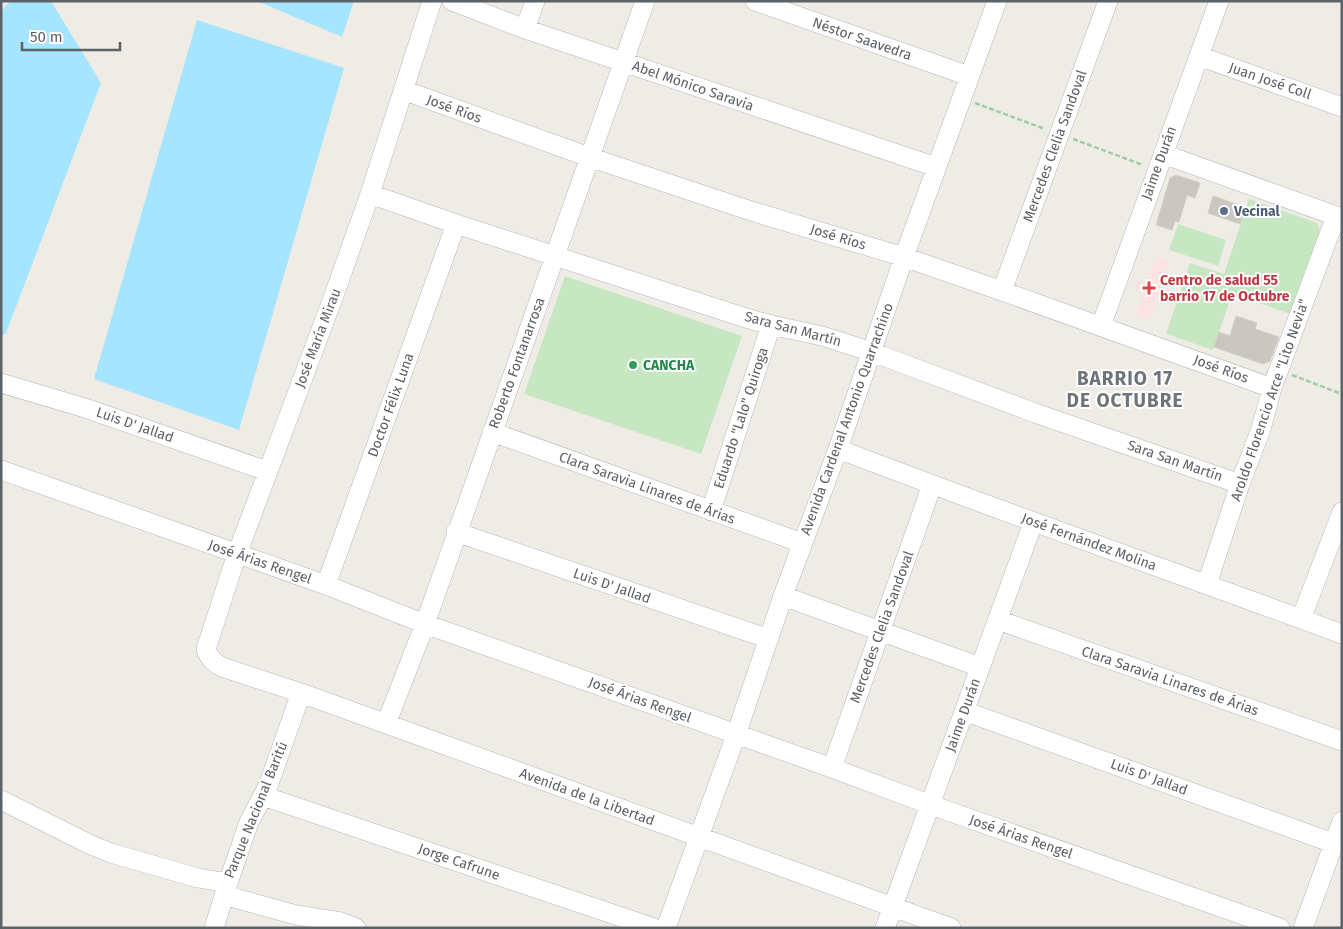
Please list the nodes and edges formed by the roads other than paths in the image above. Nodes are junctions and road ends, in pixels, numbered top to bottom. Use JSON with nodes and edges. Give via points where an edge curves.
{"nodes":[{"id":1,"x":432,"y":1,"type":"edge"},
{"id":2,"x":452,"y":1,"type":"edge"},
{"id":3,"x":535,"y":1,"type":"edge"},
{"id":4,"x":645,"y":1,"type":"edge"},
{"id":5,"x":755,"y":1,"type":"edge"},
{"id":6,"x":997,"y":1,"type":"edge"},
{"id":7,"x":1108,"y":1,"type":"edge"},
{"id":8,"x":1219,"y":1,"type":"edge"},
{"id":9,"x":525,"y":29,"type":"junction"},
{"id":10,"x":1199,"y":56,"type":"junction"},
{"id":11,"x":623,"y":62,"type":"junction"},
{"id":12,"x":969,"y":76,"type":"junction"},
{"id":13,"x":403,"y":90,"type":"junction"},
{"id":14,"x":1342,"y":106,"type":"edge"},
{"id":15,"x":1163,"y":154,"type":"junction"},
{"id":16,"x":590,"y":157,"type":"junction"},
{"id":17,"x":936,"y":168,"type":"junction"},
{"id":18,"x":370,"y":194,"type":"junction"},
{"id":19,"x":1339,"y":217,"type":"edge"},
{"id":20,"x":456,"y":224,"type":"junction"},
{"id":21,"x":556,"y":256,"type":"junction"},
{"id":22,"x":904,"y":258,"type":"junction"},
{"id":23,"x":1002,"y":291,"type":"junction"},
{"id":24,"x":771,"y":325,"type":"junction"},
{"id":25,"x":1101,"y":326,"type":"junction"},
{"id":26,"x":872,"y":352,"type":"junction"},
{"id":27,"x":1,"y":383,"type":"edge"},
{"id":28,"x":1272,"y":388,"type":"junction"},
{"id":29,"x":492,"y":432,"type":"junction"},
{"id":30,"x":838,"y":449,"type":"junction"},
{"id":31,"x":1,"y":470,"type":"edge"},
{"id":32,"x":267,"y":471,"type":"junction"},
{"id":33,"x":1240,"y":484,"type":"junction"},
{"id":34,"x":932,"y":486,"type":"junction"},
{"id":35,"x":711,"y":511,"type":"junction"},
{"id":36,"x":1342,"y":512,"type":"edge"},
{"id":37,"x":1033,"y":523,"type":"junction"},
{"id":38,"x":456,"y":532,"type":"junction"},
{"id":39,"x":802,"y":544,"type":"junction"},
{"id":40,"x":237,"y":554,"type":"junction"},
{"id":41,"x":1207,"y":584,"type":"junction"},
{"id":42,"x":326,"y":585,"type":"junction"},
{"id":43,"x":783,"y":596,"type":"junction"},
{"id":44,"x":1301,"y":619,"type":"junction"},
{"id":45,"x":998,"y":620,"type":"junction"},
{"id":46,"x":425,"y":624,"type":"junction"},
{"id":47,"x":880,"y":631,"type":"junction"},
{"id":48,"x":1342,"y":634,"type":"edge"},
{"id":49,"x":768,"y":639,"type":"junction"},
{"id":50,"x":222,"y":666,"type":"joint"},
{"id":51,"x":980,"y":667,"type":"junction"},
{"id":52,"x":301,"y":693,"type":"junction"},
{"id":53,"x":964,"y":711,"type":"junction"},
{"id":54,"x":386,"y":724,"type":"junction"},
{"id":55,"x":736,"y":734,"type":"junction"},
{"id":56,"x":1342,"y":742,"type":"edge"},
{"id":57,"x":832,"y":768,"type":"junction"},
{"id":58,"x":264,"y":796,"type":"junction"},
{"id":59,"x":1,"y":800,"type":"edge"},
{"id":60,"x":931,"y":805,"type":"junction"},
{"id":61,"x":1342,"y":821,"type":"edge"},
{"id":62,"x":699,"y":837,"type":"junction"},
{"id":63,"x":1333,"y":843,"type":"junction"},
{"id":64,"x":226,"y":889,"type":"junction"},
{"id":65,"x":892,"y":907,"type":"junction"},
{"id":66,"x":214,"y":928,"type":"edge"},
{"id":67,"x":356,"y":928,"type":"edge"},
{"id":68,"x":654,"y":928,"type":"edge"},
{"id":69,"x":666,"y":928,"type":"edge"},
{"id":70,"x":885,"y":928,"type":"edge"},
{"id":71,"x":951,"y":928,"type":"edge"},
{"id":72,"x":1280,"y":928,"type":"edge"},
{"id":73,"x":1303,"y":928,"type":"edge"}],
"edges":[{"from":1,"to":13,"type":"street","name":"José María Mirau"},
{"from":2,"to":9,"type":"street","name":"Abel Mónico Saravia"},
{"from":3,"to":9,"type":"street"},
{"from":4,"to":11,"type":"street","name":"Roberto Fontanarrosa"},
{"from":5,"to":12,"type":"street","name":"Néstor Saavedra"},
{"from":6,"to":12,"type":"street","name":"Avenida Cardenal Antonio Quarrachino"},
{"from":7,"to":23,"type":"street","name":"Mercedes Clelia Sandoval"},
{"from":8,"to":10,"type":"street","name":"Jaime Durán"},
{"from":9,"to":11,"type":"street","name":"Abel Mónico Saravia"},
{"from":10,"to":14,"type":"street","name":"Juan José Coll"},
{"from":10,"to":15,"type":"street","name":"Jaime Durán"},
{"from":11,"to":16,"type":"street","name":"Roberto Fontanarrosa"},
{"from":11,"to":17,"type":"street","name":"Abel Mónico Saravia"},
{"from":12,"to":17,"type":"street","name":"Avenida Cardenal Antonio Quarrachino"},
{"from":13,"to":16,"type":"street","name":"José Ríos"},
{"from":13,"to":18,"type":"street","name":"José María Mirau"},
{"from":15,"to":19,"type":"street"},
{"from":15,"to":25,"type":"street","name":"Jaime Durán"},
{"from":16,"to":21,"type":"street","name":"Roberto Fontanarrosa"},
{"from":16,"to":22,"type":"street","name":"José Ríos"},
{"from":17,"to":22,"type":"street","name":"Avenida Cardenal Antonio Quarrachino"},
{"from":18,"to":20,"type":"street","name":"Sara San Martín"},
{"from":18,"to":32,"type":"street","name":"José María Mirau"},
{"from":19,"to":28,"type":"street","name":"Aroldo Florencio Arce \"Lito Nevia\""},
{"from":20,"to":21,"type":"street","name":"Sara San Martín"},
{"from":20,"to":42,"type":"street","name":"Doctor Félix Luna"},
{"from":21,"to":24,"type":"street","name":"Sara San Martín"},
{"from":21,"to":29,"type":"street","name":"Roberto Fontanarrosa"},
{"from":22,"to":23,"type":"street","name":"José Ríos"},
{"from":22,"to":26,"type":"street","name":"Avenida Cardenal Antonio Quarrachino"},
{"from":23,"to":25,"type":"street","name":"José Ríos"},
{"from":24,"to":26,"type":"street","name":"Sara San Martín","via":[[822,336]]},
{"from":24,"to":35,"type":"street","name":"Eduardo \"Lalo\" Quiroga"},
{"from":25,"to":28,"type":"street","name":"José Ríos"},
{"from":26,"to":30,"type":"street","name":"Avenida Cardenal Antonio Quarrachino"},
{"from":26,"to":33,"type":"street","name":"Sara San Martín"},
{"from":27,"to":32,"type":"street","name":"Luis D' Jallad","via":[[85,408]]},
{"from":28,"to":33,"type":"street","name":"Aroldo Florencio Arce \"Lito Nevia\"","via":[[1261,429]]},
{"from":29,"to":35,"type":"street","name":"Clara Saravia Linares de Árias"},
{"from":29,"to":38,"type":"street","name":"Roberto Fontanarrosa"},
{"from":30,"to":34,"type":"street","name":"José Fernández Molina"},
{"from":30,"to":39,"type":"street","name":"Avenida Cardenal Antonio Quarrachino"},
{"from":31,"to":40,"type":"street","name":"José Árias Rengel"},
{"from":32,"to":40,"type":"street","name":"José María Mirau"},
{"from":33,"to":41,"type":"street","name":"Aroldo Florencio Arce \"Lito Nevia\""},
{"from":34,"to":37,"type":"street","name":"José Fernández Molina"},
{"from":34,"to":47,"type":"street","name":"Mercedes Clelia Sandoval"},
{"from":35,"to":39,"type":"street","name":"Clara Saravia Linares de Árias"},
{"from":36,"to":44,"type":"street"},
{"from":37,"to":41,"type":"street","name":"José Fernández Molina"},
{"from":37,"to":45,"type":"street","name":"Jaime Durán"},
{"from":38,"to":46,"type":"street","name":"Roberto Fontanarrosa"},
{"from":38,"to":49,"type":"street","name":"Luis D' Jallad"},
{"from":39,"to":43,"type":"street","name":"Avenida Cardenal Antonio Quarrachino"},
{"from":40,"to":42,"type":"street","name":"José Árias Rengel"},
{"from":40,"to":50,"type":"street","name":"José María Mirau","via":[[206,649],[212,661]]},
{"from":41,"to":44,"type":"street","name":"José Fernández Molina"},
{"from":42,"to":46,"type":"street","name":"José Árias Rengel"},
{"from":43,"to":47,"type":"street"},
{"from":43,"to":49,"type":"street","name":"Avenida Cardenal Antonio Quarrachino"},
{"from":44,"to":48,"type":"street","name":"José Fernández Molina"},
{"from":45,"to":51,"type":"street","name":"Jaime Durán"},
{"from":45,"to":56,"type":"street","name":"Clara Saravia Linares de Árias"},
{"from":46,"to":54,"type":"street","name":"Roberto Fontanarrosa"},
{"from":46,"to":55,"type":"street","name":"José Árias Rengel"},
{"from":47,"to":51,"type":"street"},
{"from":47,"to":57,"type":"street","name":"Mercedes Clelia Sandoval"},
{"from":49,"to":55,"type":"street","name":"Avenida Cardenal Antonio Quarrachino"},
{"from":50,"to":52,"type":"street","name":"Avenida de la Libertad"},
{"from":51,"to":53,"type":"street","name":"Jaime Durán"},
{"from":52,"to":54,"type":"street","name":"Avenida de la Libertad"},
{"from":52,"to":58,"type":"street","name":"Parque Nacional Baritú"},
{"from":53,"to":60,"type":"street","name":"Jaime Durán"},
{"from":53,"to":63,"type":"street","name":"Luis D' Jallad"},
{"from":54,"to":62,"type":"street","name":"Avenida de la Libertad"},
{"from":55,"to":57,"type":"street","name":"José Árias Rengel"},
{"from":55,"to":62,"type":"street","name":"Avenida Cardenal Antonio Quarrachino"},
{"from":57,"to":60,"type":"street","name":"José Árias Rengel"},
{"from":58,"to":64,"type":"street","name":"Parque Nacional Baritú","via":[[253,813]]},
{"from":58,"to":68,"type":"street","name":"Jorge Cafrune"},
{"from":59,"to":64,"type":"street","via":[[111,853]]},
{"from":60,"to":65,"type":"street","name":"Jaime Durán"},
{"from":60,"to":72,"type":"street","name":"José Árias Rengel"},
{"from":61,"to":63,"type":"street"},
{"from":62,"to":65,"type":"street","name":"Avenida de la Libertad"},
{"from":62,"to":69,"type":"street","name":"Avenida Cardenal Antonio Quarrachino"},
{"from":63,"to":73,"type":"street"},
{"from":64,"to":66,"type":"street","name":"Parque Nacional Baritú"},
{"from":64,"to":67,"type":"street","via":[[296,915],[341,922]]},
{"from":65,"to":70,"type":"street","name":"Jaime Durán"},
{"from":65,"to":71,"type":"street","name":"Avenida de la Libertad"}]}
